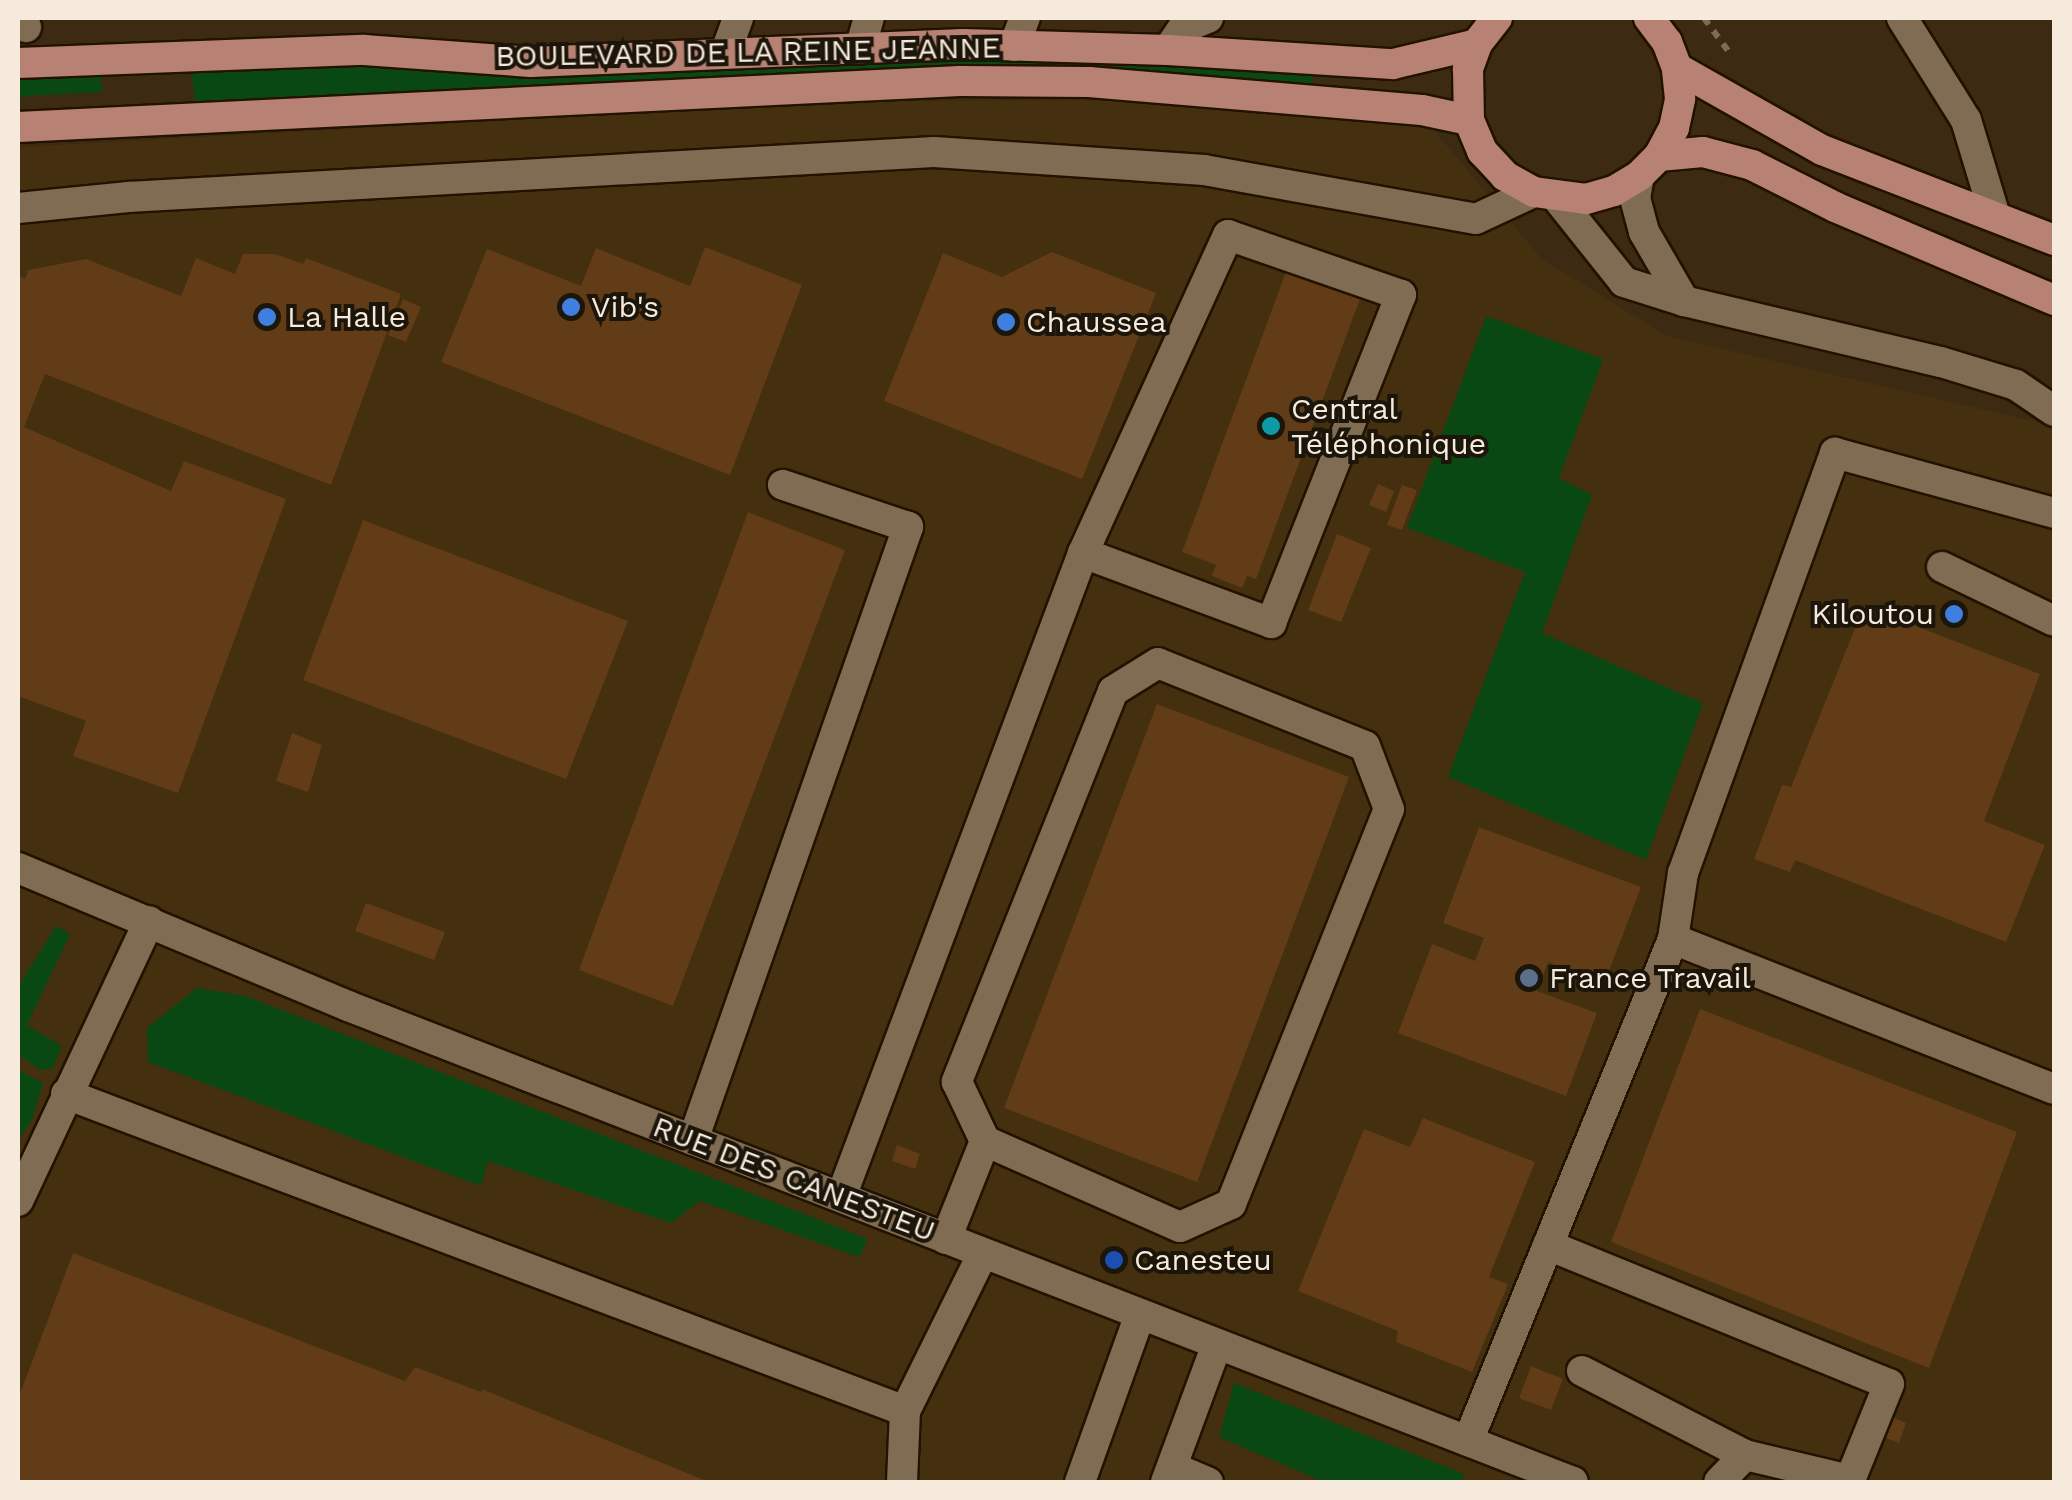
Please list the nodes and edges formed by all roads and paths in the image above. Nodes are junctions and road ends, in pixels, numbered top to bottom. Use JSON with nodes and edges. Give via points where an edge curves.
{"nodes":[{"id":1,"x":738,"y":18,"type":"edge"},
{"id":2,"x":869,"y":18,"type":"edge"},
{"id":3,"x":1026,"y":18,"type":"edge"},
{"id":4,"x":1208,"y":18,"type":"edge"},
{"id":5,"x":1649,"y":18,"type":"edge"},
{"id":6,"x":1902,"y":18,"type":"edge"},
{"id":7,"x":1488,"y":25,"type":"edge"},
{"id":8,"x":1014,"y":46,"type":"junction"},
{"id":9,"x":860,"y":49,"type":"junction"},
{"id":10,"x":1168,"y":50,"type":"junction"},
{"id":11,"x":725,"y":54,"type":"junction"},
{"id":12,"x":18,"y":63,"type":"edge"},
{"id":13,"x":1678,"y":68,"type":"junction"},
{"id":14,"x":1469,"y":120,"type":"junction"},
{"id":15,"x":18,"y":127,"type":"edge"},
{"id":16,"x":1649,"y":166,"type":"junction"},
{"id":17,"x":1545,"y":196,"type":"junction"},
{"id":18,"x":18,"y":208,"type":"edge"},
{"id":19,"x":1995,"y":216,"type":"junction"},
{"id":20,"x":2054,"y":240,"type":"edge"},
{"id":21,"x":2054,"y":300,"type":"edge"},
{"id":22,"x":1684,"y":301,"type":"junction"},
{"id":23,"x":2054,"y":411,"type":"edge"},
{"id":24,"x":783,"y":485,"type":"dead end"},
{"id":25,"x":2054,"y":513,"type":"edge"},
{"id":26,"x":1082,"y":553,"type":"junction"},
{"id":27,"x":1942,"y":567,"type":"dead end"},
{"id":28,"x":2054,"y":622,"type":"edge"},
{"id":29,"x":18,"y":868,"type":"edge"},
{"id":30,"x":149,"y":921,"type":"junction"},
{"id":31,"x":1673,"y":939,"type":"junction"},
{"id":32,"x":2054,"y":1089,"type":"edge"},
{"id":33,"x":66,"y":1094,"type":"junction"},
{"id":34,"x":694,"y":1140,"type":"junction"},
{"id":35,"x":986,"y":1141,"type":"junction"},
{"id":36,"x":841,"y":1197,"type":"junction"},
{"id":37,"x":18,"y":1201,"type":"edge"},
{"id":38,"x":946,"y":1239,"type":"junction"},
{"id":39,"x":1548,"y":1245,"type":"junction"},
{"id":40,"x":983,"y":1253,"type":"junction"},
{"id":41,"x":1140,"y":1314,"type":"junction"},
{"id":42,"x":1216,"y":1344,"type":"junction"},
{"id":43,"x":1582,"y":1371,"type":"dead end"},
{"id":44,"x":905,"y":1411,"type":"junction"},
{"id":45,"x":1468,"y":1441,"type":"junction"},
{"id":46,"x":1736,"y":1472,"type":"edge"},
{"id":47,"x":1169,"y":1475,"type":"edge"},
{"id":48,"x":1850,"y":1481,"type":"edge"},
{"id":49,"x":902,"y":1482,"type":"edge"},
{"id":50,"x":1080,"y":1482,"type":"edge"},
{"id":51,"x":1208,"y":1482,"type":"edge"},
{"id":52,"x":1573,"y":1482,"type":"edge"}],
"edges":[{"from":1,"to":11,"type":"street"},
{"from":2,"to":9,"type":"street"},
{"from":3,"to":8,"type":"street"},
{"from":4,"to":10,"type":"street","via":[[1182,28]]},
{"from":5,"to":13,"type":"main road"},
{"from":6,"to":19,"type":"street","via":[[1966,120]]},
{"from":7,"to":10,"type":"main road","name":"BOULEVARD DE LA REINE JEANNE","via":[[1393,64]]},
{"from":7,"to":14,"type":"main road","via":[[1465,95]]},
{"from":8,"to":9,"type":"main road","name":"BOULEVARD DE LA REINE JEANNE"},
{"from":8,"to":10,"type":"main road","name":"BOULEVARD DE LA REINE JEANNE"},
{"from":9,"to":11,"type":"main road","name":"BOULEVARD DE LA REINE JEANNE"},
{"from":11,"to":12,"type":"main road","name":"BOULEVARD DE LA REINE JEANNE","via":[[531,62],[364,50]]},
{"from":13,"to":16,"type":"main road","via":[[1674,128]]},
{"from":13,"to":19,"type":"main road","via":[[1822,150]]},
{"from":14,"to":15,"type":"main road","name":"BOULEVARD DE LA REINE JEANNE","via":[[1422,110],[1089,82],[960,81]]},
{"from":14,"to":17,"type":"main road","via":[[1482,151],[1505,176]]},
{"from":16,"to":17,"type":"main road","via":[[1614,191],[1586,199]]},
{"from":16,"to":21,"type":"main road","via":[[1703,152],[1752,165]]},
{"from":16,"to":22,"type":"street","via":[[1635,198],[1644,232]]},
{"from":17,"to":18,"type":"street","via":[[1476,218],[1204,170],[934,152]]},
{"from":17,"to":22,"type":"street","via":[[1624,282]]},
{"from":19,"to":20,"type":"main road"},
{"from":22,"to":23,"type":"street","via":[[1941,362],[2016,385]]},
{"from":24,"to":34,"type":"street","via":[[908,526]]},
{"from":25,"to":31,"type":"street","via":[[1835,453],[1683,873]]},
{"from":26,"to":26,"type":"street","via":[[1271,624],[1401,295],[1228,235]]},
{"from":26,"to":36,"type":"street"},
{"from":27,"to":28,"type":"street"},
{"from":29,"to":30,"type":"street","name":"RUE DES CANESTEU"},
{"from":30,"to":33,"type":"street"},
{"from":30,"to":34,"type":"street","name":"RUE DES CANESTEU"},
{"from":31,"to":32,"type":"street"},
{"from":31,"to":39,"type":"street"},
{"from":33,"to":37,"type":"street"},
{"from":33,"to":44,"type":"street"},
{"from":34,"to":36,"type":"street","name":"RUE DES CANESTEU"},
{"from":35,"to":35,"type":"street","via":[[1180,1228],[1231,1204],[1389,809],[1365,746],[1158,662],[1113,691],[957,1082]]},
{"from":35,"to":38,"type":"street"},
{"from":36,"to":38,"type":"street","name":"RUE DES CANESTEU"},
{"from":38,"to":40,"type":"street","name":"RUE DES CANESTEU"},
{"from":39,"to":45,"type":"street"},
{"from":39,"to":48,"type":"street","via":[[1889,1384]]},
{"from":40,"to":41,"type":"street","name":"RUE DES CANESTEU"},
{"from":40,"to":44,"type":"street"},
{"from":41,"to":42,"type":"street","name":"RUE DES CANESTEU"},
{"from":41,"to":50,"type":"street"},
{"from":42,"to":45,"type":"street","name":"RUE DES CANESTEU"},
{"from":42,"to":47,"type":"street"},
{"from":43,"to":46,"type":"street"},
{"from":44,"to":49,"type":"street"},
{"from":45,"to":52,"type":"street","name":"RUE DES CANESTEU"},
{"from":46,"to":48,"type":"street"},
{"from":47,"to":51,"type":"street"}]}
